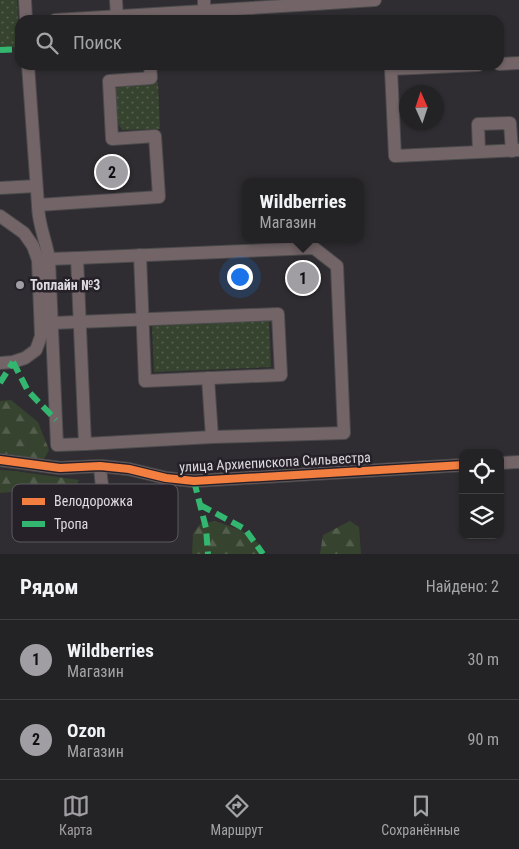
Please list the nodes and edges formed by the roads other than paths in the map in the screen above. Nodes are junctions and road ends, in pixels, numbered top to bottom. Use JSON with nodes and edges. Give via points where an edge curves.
{"nodes":[{"id":1,"x":26,"y":0,"type":"edge"},
{"id":2,"x":116,"y":0,"type":"edge"},
{"id":3,"x":374,"y":0,"type":"edge"},
{"id":4,"x":345,"y":1,"type":"edge"},
{"id":5,"x":300,"y":2,"type":"edge"},
{"id":6,"x":204,"y":5,"type":"edge"},
{"id":7,"x":26,"y":15,"type":"edge"},
{"id":8,"x":116,"y":15,"type":"edge"},
{"id":9,"x":156,"y":15,"type":"edge"},
{"id":10,"x":519,"y":63,"type":"edge"},
{"id":11,"x":504,"y":64,"type":"edge"},
{"id":12,"x":28,"y":70,"type":"edge"},
{"id":13,"x":150,"y":70,"type":"edge"},
{"id":14,"x":390,"y":70,"type":"edge"},
{"id":15,"x":515,"y":151,"type":"edge"},
{"id":16,"x":479,"y":152,"type":"junction"},
{"id":17,"x":36,"y":186,"type":"junction"},
{"id":18,"x":0,"y":188,"type":"edge"},
{"id":19,"x":38,"y":205,"type":"junction"},
{"id":20,"x":0,"y":216,"type":"edge"},
{"id":21,"x":140,"y":255,"type":"junction"},
{"id":22,"x":77,"y":258,"type":"junction"},
{"id":23,"x":49,"y":259,"type":"junction"},
{"id":24,"x":142,"y":319,"type":"junction"},
{"id":25,"x":80,"y":322,"type":"junction"},
{"id":26,"x":52,"y":323,"type":"junction"},
{"id":27,"x":6,"y":362,"type":"edge"},
{"id":28,"x":208,"y":378,"type":"junction"},
{"id":29,"x":212,"y":437,"type":"junction"},
{"id":30,"x":85,"y":444,"type":"junction"},
{"id":31,"x":0,"y":460,"type":"edge"},
{"id":32,"x":519,"y":462,"type":"edge"},
{"id":33,"x":504,"y":463,"type":"edge"},
{"id":34,"x":459,"y":465,"type":"edge"},
{"id":35,"x":100,"y":466,"type":"junction"},
{"id":36,"x":102,"y":484,"type":"edge"}],
"edges":[{"from":1,"to":7,"type":"street"},
{"from":2,"to":8,"type":"street"},
{"from":3,"to":4,"type":"street"},
{"from":4,"to":5,"type":"street"},
{"from":5,"to":6,"type":"street"},
{"from":6,"to":9,"type":"street"},
{"from":10,"to":11,"type":"street"},
{"from":12,"to":17,"type":"street"},
{"from":13,"to":19,"type":"street","via":[[151,78],[109,80],[112,139],[155,136],[159,197]]},
{"from":14,"to":16,"type":"street","via":[[395,156]]},
{"from":15,"to":16,"type":"street"},
{"from":15,"to":16,"type":"street","via":[[510,123],[478,124]]},
{"from":17,"to":18,"type":"street"},
{"from":17,"to":19,"type":"street"},
{"from":19,"to":23,"type":"street","via":[[38,219]]},
{"from":20,"to":27,"type":"street","via":[[24,232],[38,260],[41,336],[36,350],[25,358]]},
{"from":21,"to":22,"type":"street"},
{"from":21,"to":24,"type":"street"},
{"from":21,"to":29,"type":"street","via":[[314,248],[337,266],[344,433]]},
{"from":22,"to":23,"type":"street"},
{"from":22,"to":25,"type":"street"},
{"from":23,"to":26,"type":"street"},
{"from":24,"to":25,"type":"street"},
{"from":24,"to":28,"type":"street","via":[[145,381]]},
{"from":24,"to":28,"type":"street","via":[[278,314],[281,375]]},
{"from":25,"to":26,"type":"street"},
{"from":25,"to":30,"type":"street"},
{"from":26,"to":30,"type":"street","via":[[57,445]]},
{"from":28,"to":29,"type":"street"},
{"from":29,"to":30,"type":"street"},
{"from":31,"to":35,"type":"street","name":"улица Архиепископа Сильвестра","via":[[60,468]]},
{"from":32,"to":33,"type":"street"},
{"from":34,"to":35,"type":"street","name":"улица Архиепископа Сильвестра","via":[[194,481]]},
{"from":35,"to":36,"type":"street"}]}
